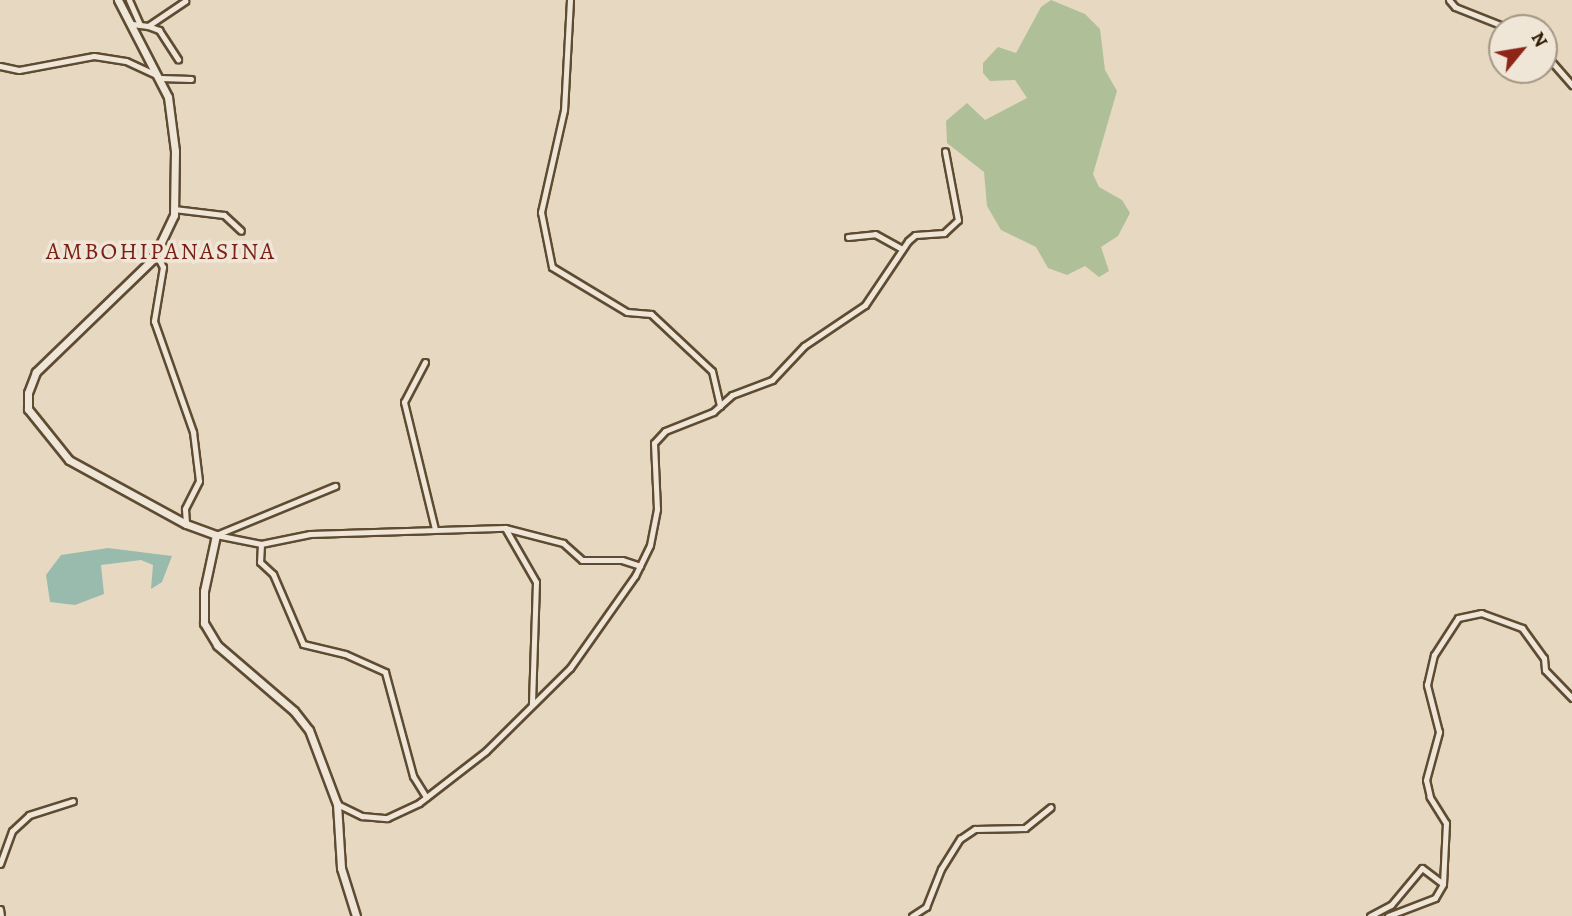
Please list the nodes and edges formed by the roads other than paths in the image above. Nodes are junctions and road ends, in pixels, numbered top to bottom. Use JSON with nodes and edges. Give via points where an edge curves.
{"nodes":[{"id":1,"x":118,"y":0,"type":"edge"},
{"id":2,"x":129,"y":0,"type":"edge"},
{"id":3,"x":570,"y":0,"type":"edge"},
{"id":4,"x":1449,"y":0,"type":"edge"},
{"id":5,"x":185,"y":1,"type":"edge"},
{"id":6,"x":1488,"y":20,"type":"edge"},
{"id":7,"x":136,"y":25,"type":"junction"},
{"id":8,"x":148,"y":26,"type":"junction"},
{"id":9,"x":178,"y":59,"type":"dead end"},
{"id":10,"x":0,"y":66,"type":"edge"},
{"id":11,"x":1558,"y":69,"type":"edge"},
{"id":12,"x":157,"y":76,"type":"junction"},
{"id":13,"x":191,"y":79,"type":"dead end"},
{"id":14,"x":1572,"y":85,"type":"edge"},
{"id":15,"x":945,"y":151,"type":"dead end"},
{"id":16,"x":174,"y":209,"type":"junction"},
{"id":17,"x":241,"y":231,"type":"dead end"},
{"id":18,"x":848,"y":237,"type":"dead end"},
{"id":19,"x":902,"y":249,"type":"junction"},
{"id":20,"x":156,"y":254,"type":"junction"},
{"id":21,"x":425,"y":362,"type":"dead end"},
{"id":22,"x":720,"y":406,"type":"junction"},
{"id":23,"x":335,"y":486,"type":"dead end"},
{"id":24,"x":186,"y":524,"type":"junction"},
{"id":25,"x":505,"y":528,"type":"junction"},
{"id":26,"x":435,"y":529,"type":"junction"},
{"id":27,"x":216,"y":535,"type":"junction"},
{"id":28,"x":261,"y":544,"type":"junction"},
{"id":29,"x":640,"y":566,"type":"junction"},
{"id":30,"x":1572,"y":698,"type":"edge"},
{"id":31,"x":531,"y":705,"type":"junction"},
{"id":32,"x":426,"y":797,"type":"junction"},
{"id":33,"x":73,"y":801,"type":"dead end"},
{"id":34,"x":337,"y":804,"type":"junction"},
{"id":35,"x":1051,"y":807,"type":"dead end"},
{"id":36,"x":0,"y":864,"type":"edge"},
{"id":37,"x":1443,"y":884,"type":"junction"},
{"id":38,"x":926,"y":907,"type":"junction"},
{"id":39,"x":0,"y":909,"type":"edge"},
{"id":40,"x":1,"y":916,"type":"edge"},
{"id":41,"x":356,"y":916,"type":"edge"},
{"id":42,"x":912,"y":916,"type":"edge"},
{"id":43,"x":928,"y":916,"type":"edge"},
{"id":44,"x":1370,"y":916,"type":"edge"},
{"id":45,"x":1388,"y":916,"type":"edge"}],
"edges":[{"from":1,"to":7,"type":"street"},
{"from":2,"to":7,"type":"street"},
{"from":3,"to":22,"type":"street","via":[[572,30],[564,110],[541,212],[552,267],[627,312],[651,314],[712,371]]},
{"from":4,"to":6,"type":"street"},
{"from":5,"to":8,"type":"street"},
{"from":7,"to":8,"type":"street"},
{"from":7,"to":12,"type":"street"},
{"from":8,"to":9,"type":"street","via":[[159,30]]},
{"from":10,"to":12,"type":"street","via":[[19,70],[94,56],[126,61]]},
{"from":11,"to":14,"type":"street"},
{"from":12,"to":13,"type":"street"},
{"from":12,"to":16,"type":"street","via":[[168,97],[175,151]]},
{"from":15,"to":19,"type":"street","via":[[958,219],[944,233],[915,235]]},
{"from":16,"to":17,"type":"street","via":[[224,215]]},
{"from":16,"to":20,"type":"street"},
{"from":18,"to":19,"type":"street","via":[[875,234]]},
{"from":19,"to":22,"type":"street","via":[[865,305],[804,345],[772,380],[732,395]]},
{"from":20,"to":24,"type":"street","via":[[163,267],[154,321],[193,432],[199,481],[185,509]]},
{"from":20,"to":24,"type":"street","via":[[36,372],[27,393],[28,409],[48,440],[69,460]]},
{"from":21,"to":26,"type":"street","via":[[404,402]]},
{"from":22,"to":29,"type":"street","via":[[665,431],[654,443],[657,509],[650,545]]},
{"from":23,"to":27,"type":"street"},
{"from":24,"to":27,"type":"street"},
{"from":25,"to":26,"type":"street"},
{"from":25,"to":29,"type":"street","via":[[563,543],[582,560]]},
{"from":25,"to":31,"type":"street","via":[[536,582]]},
{"from":26,"to":28,"type":"street","via":[[310,534]]},
{"from":27,"to":28,"type":"street"},
{"from":27,"to":34,"type":"street","via":[[204,592],[204,623],[217,645],[294,710],[309,730]]},
{"from":28,"to":32,"type":"street","via":[[260,562],[273,574],[303,644],[345,654],[385,672],[413,776]]},
{"from":29,"to":31,"type":"street","via":[[570,668]]},
{"from":30,"to":37,"type":"street","via":[[1545,670],[1544,658],[1522,628],[1481,613],[1458,618],[1434,655],[1427,685],[1439,732],[1426,780],[1430,797],[1446,823]]},
{"from":31,"to":32,"type":"street","via":[[486,751]]},
{"from":32,"to":34,"type":"street","via":[[387,818],[362,816]]},
{"from":33,"to":36,"type":"street","via":[[29,814],[12,831]]},
{"from":34,"to":41,"type":"street","via":[[341,868]]},
{"from":35,"to":38,"type":"street","via":[[1025,828],[975,829],[960,839],[941,869]]},
{"from":37,"to":44,"type":"street","via":[[1422,868],[1391,905]]},
{"from":37,"to":45,"type":"street","via":[[1435,898]]},
{"from":38,"to":42,"type":"street"},
{"from":38,"to":43,"type":"street"},
{"from":39,"to":40,"type":"street"}]}
